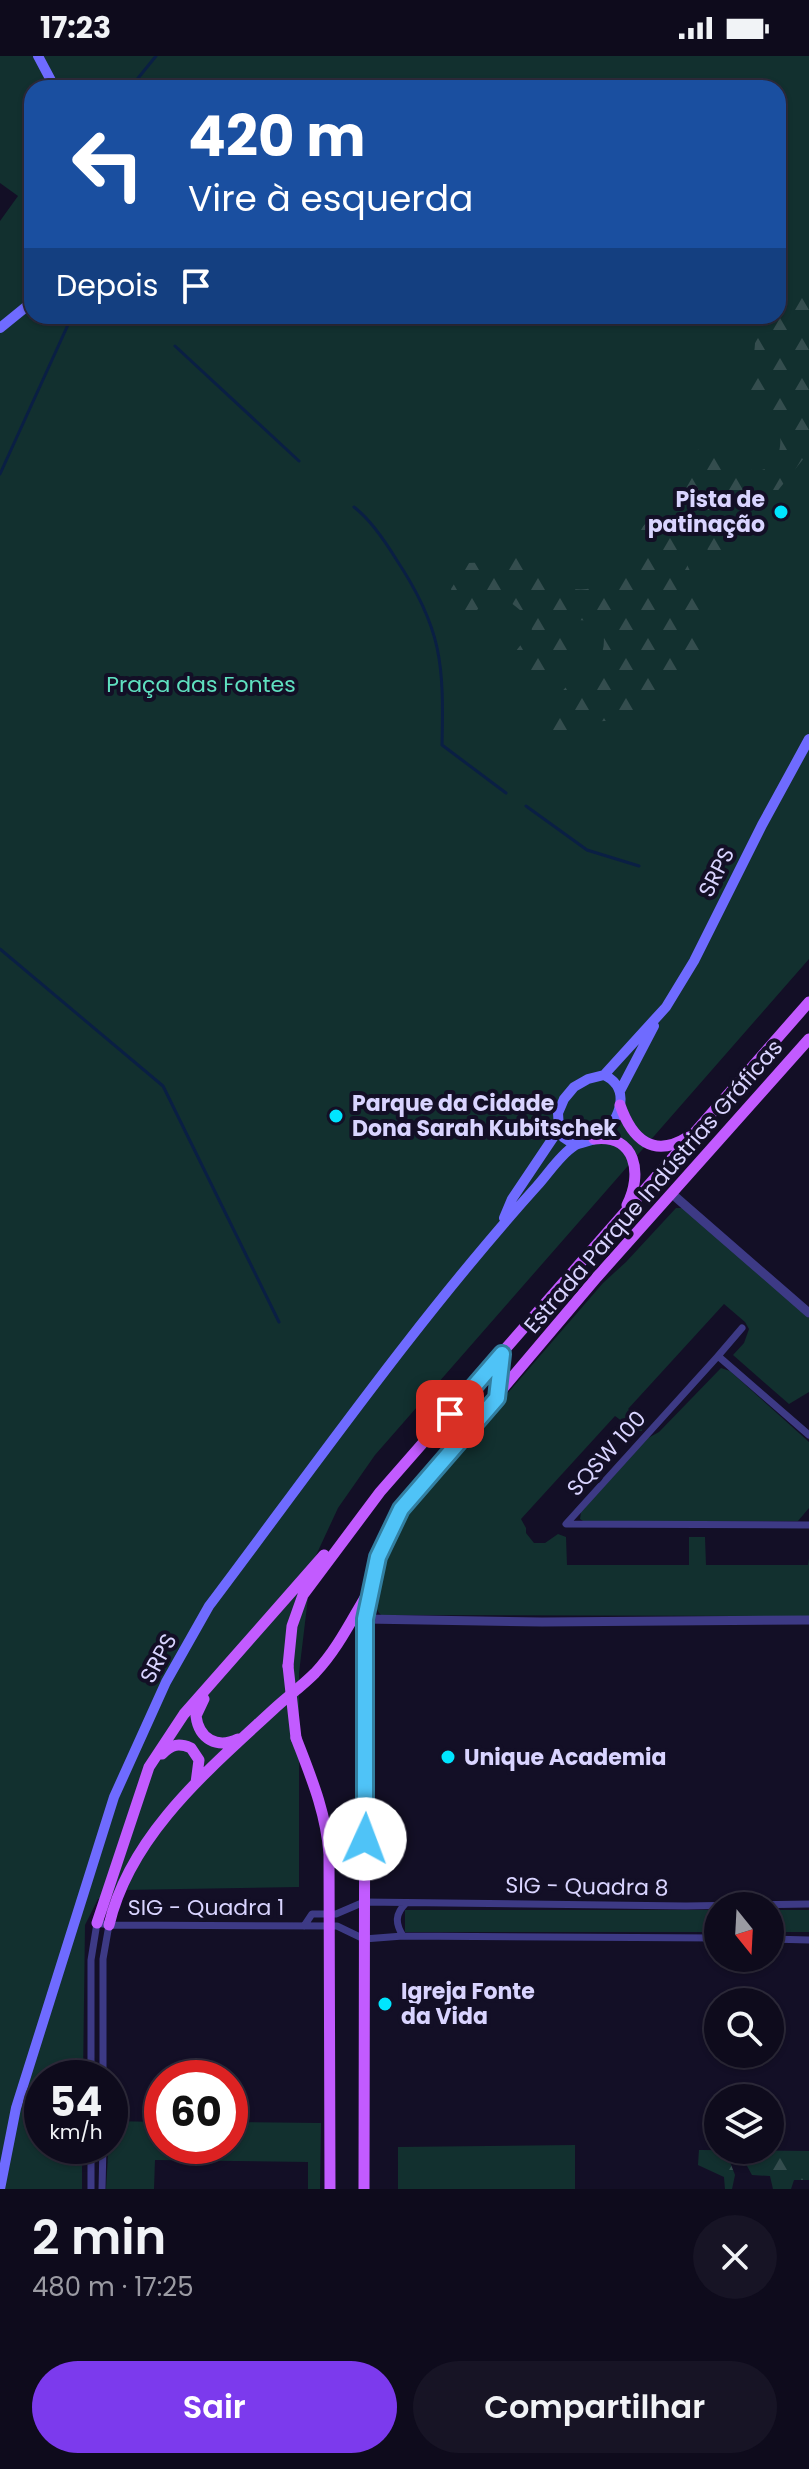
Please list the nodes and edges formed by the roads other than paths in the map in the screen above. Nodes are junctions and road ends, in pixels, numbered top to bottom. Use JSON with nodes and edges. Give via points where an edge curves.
{"nodes":[{"id":1,"x":38,"y":56,"type":"edge"},
{"id":2,"x":51,"y":80,"type":"edge"},
{"id":3,"x":24,"y":308,"type":"edge"},
{"id":4,"x":0,"y":328,"type":"edge"},
{"id":5,"x":809,"y":739,"type":"edge"},
{"id":6,"x":809,"y":1002,"type":"edge"},
{"id":7,"x":656,"y":1021,"type":"junction"},
{"id":8,"x":809,"y":1039,"type":"edge"},
{"id":9,"x":604,"y":1075,"type":"junction"},
{"id":10,"x":620,"y":1091,"type":"junction"},
{"id":11,"x":620,"y":1105,"type":"junction"},
{"id":12,"x":701,"y":1126,"type":"junction"},
{"id":13,"x":559,"y":1129,"type":"junction"},
{"id":14,"x":594,"y":1139,"type":"junction"},
{"id":15,"x":575,"y":1145,"type":"junction"},
{"id":16,"x":671,"y":1193,"type":"junction"},
{"id":17,"x":621,"y":1218,"type":"junction"},
{"id":18,"x":502,"y":1223,"type":"junction"},
{"id":19,"x":809,"y":1313,"type":"edge"},
{"id":20,"x":742,"y":1328,"type":"dead end"},
{"id":21,"x":502,"y":1354,"type":"junction"},
{"id":22,"x":718,"y":1356,"type":"junction"},
{"id":23,"x":497,"y":1398,"type":"junction"},
{"id":24,"x":809,"y":1435,"type":"edge"},
{"id":25,"x":380,"y":1492,"type":"junction"},
{"id":26,"x":809,"y":1518,"type":"edge"},
{"id":27,"x":806,"y":1525,"type":"edge"},
{"id":28,"x":369,"y":1591,"type":"junction"},
{"id":29,"x":365,"y":1619,"type":"junction"},
{"id":30,"x":809,"y":1620,"type":"edge"},
{"id":31,"x":225,"y":1669,"type":"junction"},
{"id":32,"x":247,"y":1735,"type":"junction"},
{"id":33,"x":149,"y":1767,"type":"junction"},
{"id":34,"x":194,"y":1787,"type":"junction"},
{"id":35,"x":364,"y":1902,"type":"junction"},
{"id":36,"x":406,"y":1903,"type":"junction"},
{"id":37,"x":809,"y":1904,"type":"edge"},
{"id":38,"x":332,"y":1922,"type":"junction"},
{"id":39,"x":103,"y":1924,"type":"junction"},
{"id":40,"x":403,"y":1936,"type":"junction"},
{"id":41,"x":704,"y":1938,"type":"edge"},
{"id":42,"x":364,"y":1939,"type":"junction"},
{"id":43,"x":784,"y":1939,"type":"edge"},
{"id":44,"x":809,"y":1940,"type":"edge"},
{"id":45,"x":91,"y":2060,"type":"edge"},
{"id":46,"x":103,"y":2060,"type":"edge"},
{"id":47,"x":91,"y":2164,"type":"edge"},
{"id":48,"x":103,"y":2164,"type":"edge"},
{"id":49,"x":0,"y":2189,"type":"edge"},
{"id":50,"x":91,"y":2189,"type":"edge"},
{"id":51,"x":102,"y":2189,"type":"edge"},
{"id":52,"x":330,"y":2189,"type":"edge"},
{"id":53,"x":364,"y":2189,"type":"edge"}],
"edges":[{"from":1,"to":2,"type":"main road"},
{"from":3,"to":4,"type":"main road"},
{"from":5,"to":7,"type":"main road","name":"SRPS","via":[[694,961]]},
{"from":6,"to":12,"type":"main road","name":"Estrada Parque Indústrias Gráficas"},
{"from":7,"to":9,"type":"main road","name":"SRPS"},
{"from":7,"to":10,"type":"main road","name":"SRPS"},
{"from":8,"to":16,"type":"main road","name":"Estrada Parque Indústrias Gráficas"},
{"from":9,"to":10,"type":"main road"},
{"from":9,"to":13,"type":"main road","name":"SRPS","via":[[574,1087],[558,1113]]},
{"from":10,"to":11,"type":"main road","name":"SRPS"},
{"from":11,"to":12,"type":"main road","via":[[637,1137],[651,1145],[676,1144]]},
{"from":11,"to":14,"type":"main road","via":[[614,1122]]},
{"from":12,"to":17,"type":"main road","name":"Estrada Parque Indústrias Gráficas"},
{"from":13,"to":15,"type":"main road"},
{"from":13,"to":18,"type":"main road","name":"SRPS"},
{"from":14,"to":15,"type":"main road","name":"SRPS"},
{"from":14,"to":17,"type":"main road","via":[[622,1144],[635,1163],[632,1196]]},
{"from":15,"to":18,"type":"main road","name":"SRPS"},
{"from":16,"to":19,"type":"street"},
{"from":16,"to":23,"type":"main road","name":"Estrada Parque Indústrias Gráficas"},
{"from":17,"to":21,"type":"main road","name":"Estrada Parque Indústrias Gráficas"},
{"from":18,"to":49,"type":"main road","name":"SRPS","via":[[209,1606],[171,1673],[114,1797],[16,2108]]},
{"from":20,"to":22,"type":"street"},
{"from":21,"to":23,"type":"main road"},
{"from":21,"to":25,"type":"main road","name":"Estrada Parque Indústrias Gráficas"},
{"from":22,"to":24,"type":"street"},
{"from":22,"to":27,"type":"street","name":"SQSW 100","via":[[566,1524]]},
{"from":23,"to":28,"type":"main road","name":"Estrada Parque Indústrias Gráficas","via":[[401,1509]]},
{"from":25,"to":31,"type":"main road"},
{"from":25,"to":38,"type":"main road","name":"Estrada Parque Indústrias Gráficas","bridge":true,"via":[[303,1595],[292,1626],[288,1666],[296,1738],[327,1827]]},
{"from":26,"to":27,"type":"street","name":"SQSW 100"},
{"from":28,"to":29,"type":"main road","name":"Estrada Parque Indústrias Gráficas"},
{"from":28,"to":32,"type":"main road","via":[[319,1669]]},
{"from":29,"to":30,"type":"street"},
{"from":29,"to":35,"type":"main road","name":"Estrada Parque Indústrias Gráficas"},
{"from":31,"to":32,"type":"main road","via":[[198,1707],[197,1724],[217,1744]]},
{"from":31,"to":33,"type":"main road","via":[[184,1714]]},
{"from":32,"to":34,"type":"main road"},
{"from":33,"to":34,"type":"main road","via":[[169,1747],[191,1748],[200,1768]]},
{"from":33,"to":39,"type":"main road"},
{"from":34,"to":39,"type":"main road","via":[[126,1874]]},
{"from":35,"to":36,"type":"street","name":"SIG - Quadra 8"},
{"from":35,"to":38,"type":"street","via":[[336,1914]]},
{"from":35,"to":42,"type":"main road","name":"Estrada Parque Indústrias Gráficas"},
{"from":36,"to":37,"type":"street","name":"SIG - Quadra 8"},
{"from":36,"to":40,"type":"street","via":[[396,1920]]},
{"from":38,"to":39,"type":"street","name":"SIG - Quadra 1"},
{"from":38,"to":42,"type":"street"},
{"from":38,"to":52,"type":"main road","name":"Estrada Parque Indústrias Gráficas"},
{"from":39,"to":45,"type":"street","name":"SIG - Quadra 1","via":[[91,1960]]},
{"from":39,"to":46,"type":"street","name":"SIG - Quadra 1"},
{"from":40,"to":41,"type":"street"},
{"from":40,"to":42,"type":"street"},
{"from":42,"to":53,"type":"main road","name":"Estrada Parque Indústrias Gráficas"},
{"from":43,"to":44,"type":"street"},
{"from":47,"to":50,"type":"street"},
{"from":48,"to":51,"type":"street"}]}
